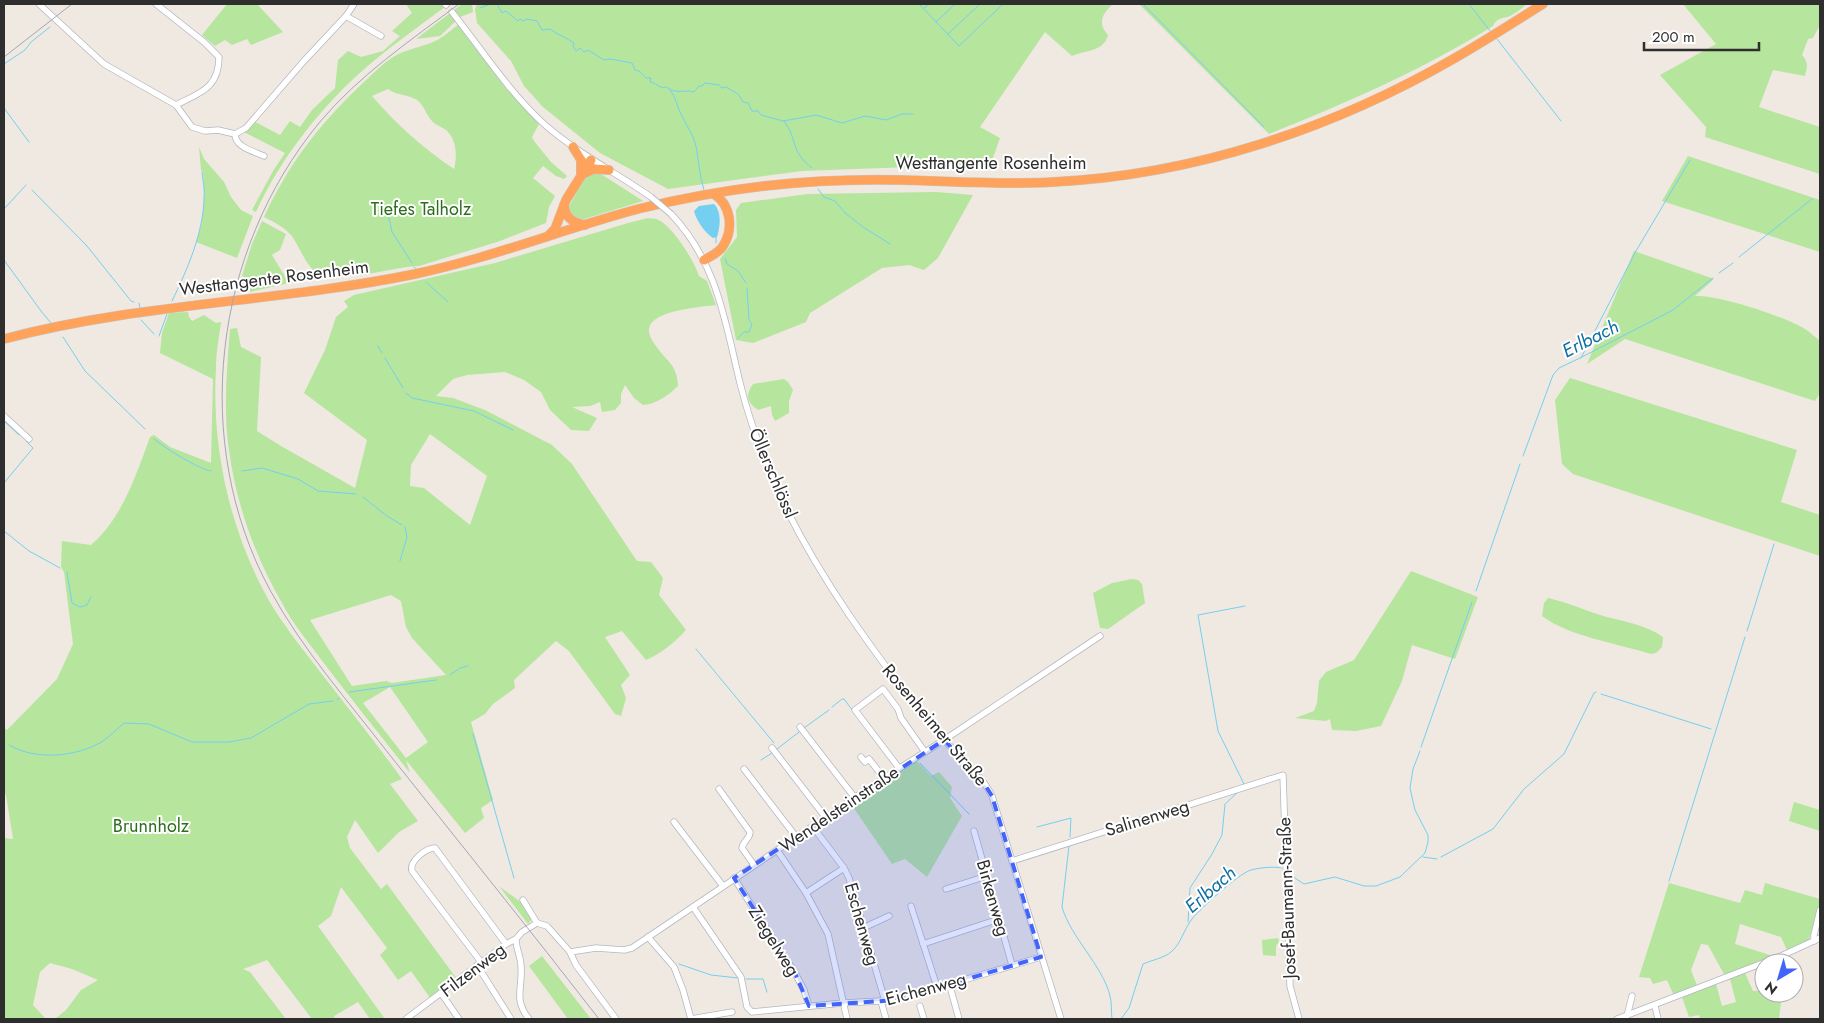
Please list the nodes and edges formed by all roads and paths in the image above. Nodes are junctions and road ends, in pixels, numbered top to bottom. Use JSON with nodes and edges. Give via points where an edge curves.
{"nodes":[{"id":1,"x":39,"y":4,"type":"edge"},
{"id":2,"x":156,"y":4,"type":"edge"},
{"id":3,"x":354,"y":4,"type":"edge"},
{"id":4,"x":1544,"y":4,"type":"edge"},
{"id":5,"x":452,"y":12,"type":"dead end"},
{"id":6,"x":346,"y":16,"type":"junction"},
{"id":7,"x":381,"y":36,"type":"dead end"},
{"id":8,"x":176,"y":105,"type":"junction"},
{"id":9,"x":235,"y":134,"type":"junction"},
{"id":10,"x":573,"y":147,"type":"junction"},
{"id":11,"x":264,"y":156,"type":"dead end"},
{"id":12,"x":591,"y":160,"type":"junction"},
{"id":13,"x":609,"y":170,"type":"junction"},
{"id":14,"x":580,"y":175,"type":"junction"},
{"id":15,"x":736,"y":190,"type":"junction"},
{"id":16,"x":714,"y":194,"type":"junction"},
{"id":17,"x":564,"y":205,"type":"junction"},
{"id":18,"x":727,"y":206,"type":"junction"},
{"id":19,"x":586,"y":225,"type":"junction"},
{"id":20,"x":546,"y":237,"type":"junction"},
{"id":21,"x":704,"y":260,"type":"junction"},
{"id":22,"x":4,"y":339,"type":"edge"},
{"id":23,"x":4,"y":416,"type":"edge"},
{"id":24,"x":29,"y":439,"type":"dead end"},
{"id":25,"x":830,"y":585,"type":"joint"},
{"id":26,"x":1100,"y":636,"type":"dead end"},
{"id":27,"x":800,"y":727,"type":"dead end"},
{"id":28,"x":944,"y":740,"type":"junction"},
{"id":29,"x":772,"y":748,"type":"dead end"},
{"id":30,"x":925,"y":752,"type":"junction"},
{"id":31,"x":861,"y":757,"type":"dead end"},
{"id":32,"x":899,"y":768,"type":"junction"},
{"id":33,"x":744,"y":769,"type":"dead end"},
{"id":34,"x":1283,"y":775,"type":"joint"},
{"id":35,"x":884,"y":778,"type":"junction"},
{"id":36,"x":718,"y":788,"type":"dead end"},
{"id":37,"x":854,"y":798,"type":"junction"},
{"id":38,"x":826,"y":818,"type":"junction"},
{"id":39,"x":674,"y":822,"type":"dead end"},
{"id":40,"x":813,"y":827,"type":"junction"},
{"id":41,"x":974,"y":831,"type":"dead end"},
{"id":42,"x":797,"y":838,"type":"junction"},
{"id":43,"x":778,"y":850,"type":"junction"},
{"id":44,"x":1012,"y":861,"type":"junction"},
{"id":45,"x":754,"y":865,"type":"junction"},
{"id":46,"x":844,"y":868,"type":"junction"},
{"id":47,"x":987,"y":876,"type":"junction"},
{"id":48,"x":734,"y":878,"type":"junction"},
{"id":49,"x":723,"y":886,"type":"junction"},
{"id":50,"x":946,"y":889,"type":"dead end"},
{"id":51,"x":806,"y":893,"type":"junction"},
{"id":52,"x":523,"y":900,"type":"dead end"},
{"id":53,"x":911,"y":906,"type":"dead end"},
{"id":54,"x":693,"y":907,"type":"junction"},
{"id":55,"x":1820,"y":910,"type":"edge"},
{"id":56,"x":889,"y":916,"type":"dead end"},
{"id":57,"x":999,"y":919,"type":"junction"},
{"id":58,"x":537,"y":923,"type":"junction"},
{"id":59,"x":863,"y":928,"type":"junction"},
{"id":60,"x":518,"y":936,"type":"junction"},
{"id":61,"x":648,"y":936,"type":"junction"},
{"id":62,"x":1817,"y":940,"type":"edge"},
{"id":63,"x":506,"y":944,"type":"junction"},
{"id":64,"x":923,"y":944,"type":"junction"},
{"id":65,"x":570,"y":952,"type":"junction"},
{"id":66,"x":1041,"y":957,"type":"junction"},
{"id":67,"x":479,"y":964,"type":"junction"},
{"id":68,"x":1012,"y":965,"type":"junction"},
{"id":69,"x":949,"y":983,"type":"junction"},
{"id":70,"x":937,"y":987,"type":"junction"},
{"id":71,"x":440,"y":993,"type":"junction"},
{"id":72,"x":1632,"y":996,"type":"dead end"},
{"id":73,"x":883,"y":1001,"type":"junction"},
{"id":74,"x":843,"y":1003,"type":"junction"},
{"id":75,"x":809,"y":1006,"type":"junction"},
{"id":76,"x":920,"y":1006,"type":"dead end"},
{"id":77,"x":1655,"y":1006,"type":"junction"},
{"id":78,"x":732,"y":1012,"type":"dead end"},
{"id":79,"x":416,"y":1016,"type":"edge"},
{"id":80,"x":1626,"y":1016,"type":"junction"},
{"id":81,"x":406,"y":1019,"type":"edge"},
{"id":82,"x":460,"y":1019,"type":"edge"},
{"id":83,"x":511,"y":1019,"type":"edge"},
{"id":84,"x":529,"y":1019,"type":"edge"},
{"id":85,"x":616,"y":1019,"type":"edge"},
{"id":86,"x":691,"y":1019,"type":"edge"},
{"id":87,"x":848,"y":1019,"type":"edge"},
{"id":88,"x":886,"y":1019,"type":"edge"},
{"id":89,"x":924,"y":1019,"type":"edge"},
{"id":90,"x":959,"y":1019,"type":"edge"},
{"id":91,"x":1059,"y":1019,"type":"edge"},
{"id":92,"x":1299,"y":1019,"type":"edge"},
{"id":93,"x":1617,"y":1019,"type":"edge"},
{"id":94,"x":1658,"y":1019,"type":"edge"}],
"edges":[{"from":1,"to":8,"type":"street","via":[[104,64]]},
{"from":2,"to":8,"type":"street","via":[[219,57],[217,73],[210,86]]},
{"from":3,"to":6,"type":"street"},
{"from":4,"to":15,"type":"highway","name":"Westtangente Rosenheim","via":[[1452,60],[1330,119],[1255,146],[1160,170],[1051,182],[852,180]]},
{"from":5,"to":10,"type":"street","name":"Öllerschlössl","via":[[522,101]]},
{"from":6,"to":7,"type":"street"},
{"from":6,"to":9,"type":"street","via":[[246,128]]},
{"from":8,"to":9,"type":"street","via":[[184,118],[197,129]]},
{"from":9,"to":11,"type":"street","via":[[239,144]]},
{"from":10,"to":12,"type":"street","name":"Öllerschlössl"},
{"from":10,"to":14,"type":"highway","via":[[581,160]]},
{"from":12,"to":13,"type":"street","name":"Öllerschlössl"},
{"from":12,"to":14,"type":"highway"},
{"from":13,"to":14,"type":"highway","via":[[594,169]]},
{"from":13,"to":21,"type":"street","name":"Öllerschlössl","bridge":true,"via":[[671,214]]},
{"from":14,"to":17,"type":"highway"},
{"from":15,"to":16,"type":"highway","name":"Westtangente Rosenheim"},
{"from":15,"to":18,"type":"highway"},
{"from":16,"to":18,"type":"highway"},
{"from":16,"to":19,"type":"highway","name":"Westtangente Rosenheim","via":[[640,209]]},
{"from":17,"to":19,"type":"highway","via":[[568,218]]},
{"from":17,"to":20,"type":"highway","via":[[558,225]]},
{"from":18,"to":21,"type":"highway","via":[[728,237],[719,251]]},
{"from":19,"to":20,"type":"highway","name":"Westtangente Rosenheim"},
{"from":20,"to":22,"type":"highway","name":"Westtangente Rosenheim","via":[[434,270],[361,284],[100,318]]},
{"from":21,"to":25,"type":"street","name":"Öllerschlössl","via":[[726,322],[747,408],[772,478]]},
{"from":23,"to":24,"type":"street"},
{"from":25,"to":28,"type":"street","name":"Rosenheimer Straße","via":[[876,654]]},
{"from":26,"to":28,"type":"street","name":"Wendelsteinstraße"},
{"from":27,"to":37,"type":"street"},
{"from":28,"to":30,"type":"street","name":"Wendelsteinstraße"},
{"from":28,"to":44,"type":"street","name":"Rosenheimer Straße","via":[[986,785]]},
{"from":29,"to":38,"type":"street"},
{"from":30,"to":32,"type":"street","name":"Wendelsteinstraße"},
{"from":30,"to":32,"type":"street","via":[[883,689],[855,710]]},
{"from":31,"to":35,"type":"street","via":[[865,762],[869,760]]},
{"from":32,"to":35,"type":"street","name":"Wendelsteinstraße"},
{"from":33,"to":42,"type":"street"},
{"from":34,"to":44,"type":"street","name":"Salinenweg"},
{"from":34,"to":92,"type":"street","name":"Josef-Baumann-Straße","via":[[1290,986]]},
{"from":35,"to":37,"type":"street","name":"Wendelsteinstraße"},
{"from":36,"to":45,"type":"street","via":[[750,832],[742,848]]},
{"from":37,"to":38,"type":"street","name":"Wendelsteinstraße"},
{"from":38,"to":40,"type":"street","name":"Wendelsteinstraße"},
{"from":39,"to":49,"type":"street"},
{"from":40,"to":42,"type":"street","name":"Wendelsteinstraße"},
{"from":40,"to":46,"type":"street","name":"Eschenweg"},
{"from":41,"to":47,"type":"street","name":"Birkenweg"},
{"from":42,"to":43,"type":"street","name":"Wendelsteinstraße"},
{"from":43,"to":45,"type":"street","name":"Wendelsteinstraße"},
{"from":43,"to":51,"type":"street"},
{"from":44,"to":66,"type":"street","name":"Rosenheimer Straße"},
{"from":45,"to":48,"type":"street","name":"Wendelsteinstraße"},
{"from":46,"to":51,"type":"street"},
{"from":46,"to":59,"type":"street","name":"Eschenweg","via":[[856,896]]},
{"from":47,"to":50,"type":"street"},
{"from":47,"to":57,"type":"street","name":"Birkenweg"},
{"from":48,"to":49,"type":"street","name":"Wendelsteinstraße"},
{"from":48,"to":75,"type":"street","name":"Ziegelweg","via":[[796,973]]},
{"from":49,"to":54,"type":"street","name":"Wendelsteinstraße"},
{"from":51,"to":74,"type":"street","via":[[828,934]]},
{"from":52,"to":58,"type":"street"},
{"from":53,"to":64,"type":"street"},
{"from":54,"to":61,"type":"street","name":"Wendelsteinstraße"},
{"from":54,"to":75,"type":"street","name":"Eichenweg","via":[[741,977],[748,1010]]},
{"from":55,"to":62,"type":"street","via":[[1814,935]]},
{"from":56,"to":59,"type":"street"},
{"from":57,"to":64,"type":"street"},
{"from":57,"to":68,"type":"street","name":"Birkenweg"},
{"from":58,"to":60,"type":"street","name":"Filzenweg"},
{"from":58,"to":65,"type":"street","via":[[547,926]]},
{"from":59,"to":73,"type":"street","name":"Eschenweg"},
{"from":60,"to":63,"type":"street","name":"Filzenweg"},
{"from":60,"to":84,"type":"street","via":[[521,964],[519,1001]]},
{"from":61,"to":65,"type":"street","name":"Wendelsteinstraße","via":[[624,950],[596,948]]},
{"from":61,"to":86,"type":"street","via":[[674,967]]},
{"from":62,"to":77,"type":"street"},
{"from":63,"to":67,"type":"street","name":"Filzenweg"},
{"from":63,"to":67,"type":"street","via":[[435,848],[430,849],[411,864],[412,871]]},
{"from":64,"to":70,"type":"street"},
{"from":65,"to":85,"type":"street"},
{"from":66,"to":68,"type":"street","name":"Eichenweg"},
{"from":66,"to":91,"type":"street","name":"Rosenheimer Straße"},
{"from":67,"to":71,"type":"street","name":"Filzenweg"},
{"from":67,"to":83,"type":"street"},
{"from":68,"to":69,"type":"street","name":"Eichenweg"},
{"from":69,"to":70,"type":"street","name":"Eichenweg"},
{"from":69,"to":90,"type":"street"},
{"from":70,"to":73,"type":"street","name":"Eichenweg","via":[[898,1000]]},
{"from":71,"to":79,"type":"street","name":"Filzenweg"},
{"from":71,"to":82,"type":"street"},
{"from":72,"to":80,"type":"street"},
{"from":73,"to":74,"type":"street","name":"Eichenweg"},
{"from":73,"to":88,"type":"street","name":"Eschenweg"},
{"from":74,"to":75,"type":"street","name":"Eichenweg"},
{"from":74,"to":87,"type":"street"},
{"from":76,"to":89,"type":"street"},
{"from":77,"to":80,"type":"street"},
{"from":77,"to":94,"type":"street"},
{"from":78,"to":86,"type":"street"},
{"from":79,"to":81,"type":"street","name":"Filzenweg"},
{"from":80,"to":93,"type":"street"}]}
